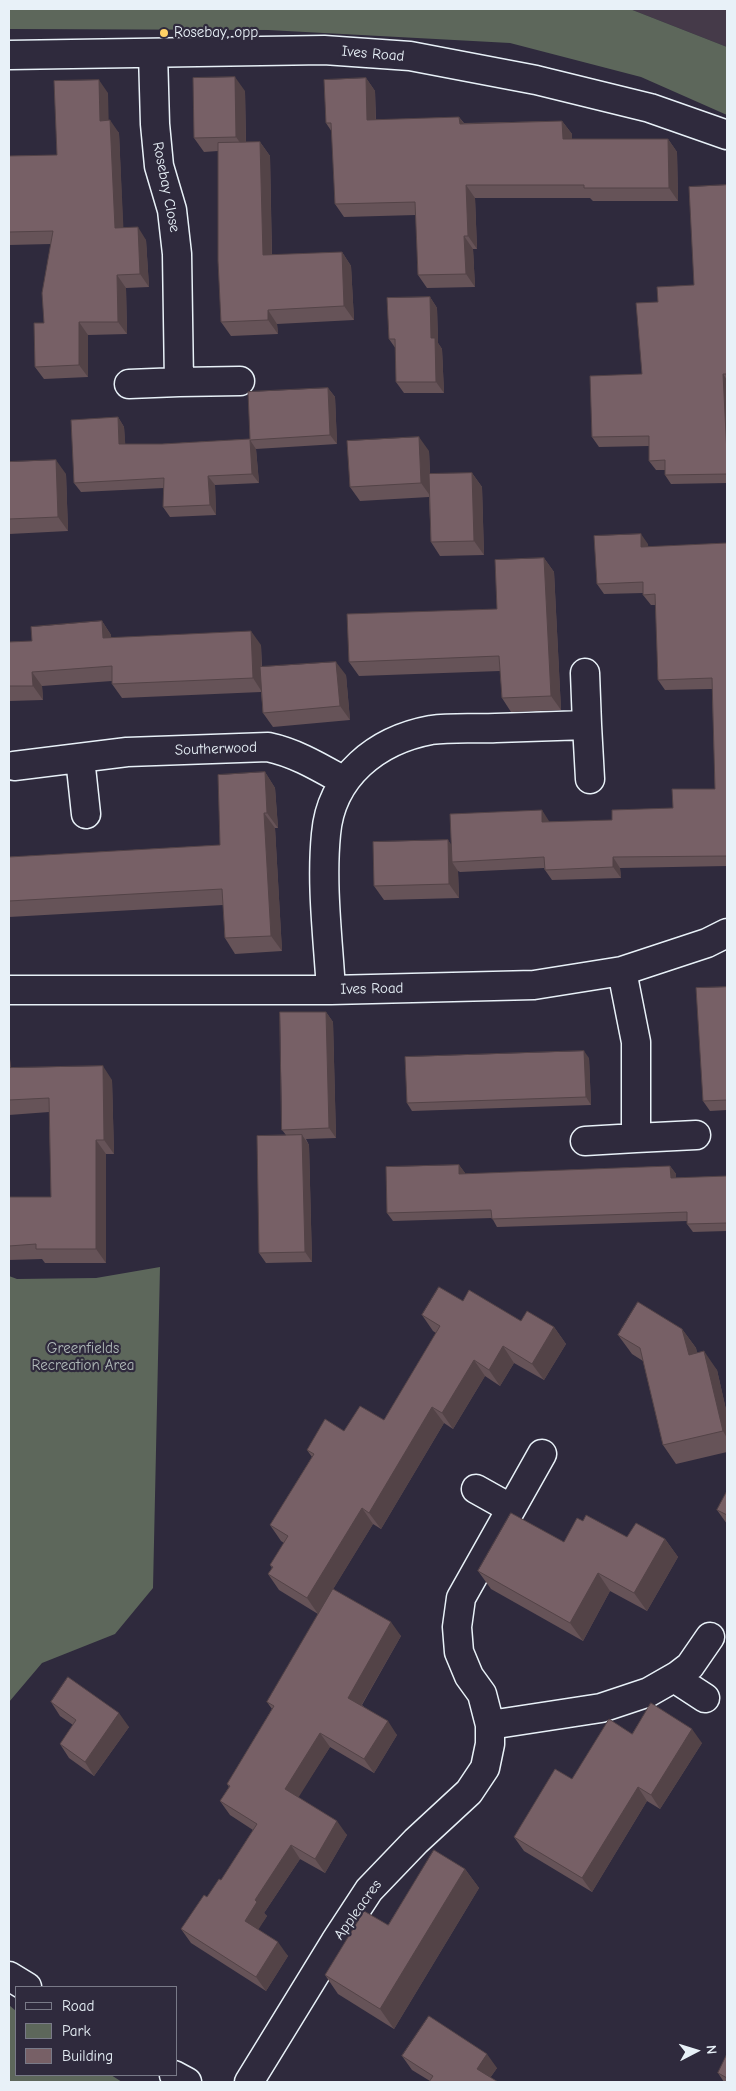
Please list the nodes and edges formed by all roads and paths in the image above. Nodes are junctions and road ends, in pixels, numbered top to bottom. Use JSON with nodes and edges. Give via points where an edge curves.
{"nodes":[{"id":1,"x":153,"y":53,"type":"junction"},
{"id":2,"x":9,"y":55,"type":"edge"},
{"id":3,"x":727,"y":135,"type":"edge"},
{"id":4,"x":240,"y":381,"type":"dead end"},
{"id":5,"x":180,"y":382,"type":"junction"},
{"id":6,"x":128,"y":384,"type":"dead end"},
{"id":7,"x":585,"y":673,"type":"dead end"},
{"id":8,"x":587,"y":725,"type":"junction"},
{"id":9,"x":80,"y":758,"type":"junction"},
{"id":10,"x":14,"y":766,"type":"dead end"},
{"id":11,"x":590,"y":779,"type":"dead end"},
{"id":12,"x":344,"y":782,"type":"junction"},
{"id":13,"x":86,"y":814,"type":"dead end"},
{"id":14,"x":727,"y":933,"type":"edge"},
{"id":15,"x":622,"y":971,"type":"junction"},
{"id":16,"x":9,"y":990,"type":"edge"},
{"id":17,"x":331,"y":990,"type":"junction"},
{"id":18,"x":696,"y":1135,"type":"dead end"},
{"id":19,"x":636,"y":1138,"type":"junction"},
{"id":20,"x":585,"y":1141,"type":"dead end"},
{"id":21,"x":542,"y":1454,"type":"dead end"},
{"id":22,"x":476,"y":1489,"type":"dead end"},
{"id":23,"x":510,"y":1508,"type":"junction"},
{"id":24,"x":710,"y":1637,"type":"dead end"},
{"id":25,"x":677,"y":1676,"type":"junction"},
{"id":26,"x":705,"y":1698,"type":"dead end"},
{"id":27,"x":490,"y":1725,"type":"junction"},
{"id":28,"x":9,"y":1976,"type":"edge"},
{"id":29,"x":25,"y":1986,"type":"edge"},
{"id":30,"x":176,"y":2076,"type":"edge"},
{"id":31,"x":187,"y":2082,"type":"edge"},
{"id":32,"x":249,"y":2082,"type":"edge"}],
"edges":[{"from":1,"to":2,"type":"street","name":"Ives Road"},
{"from":1,"to":3,"type":"street","name":"Ives Road","via":[[324,50],[410,56],[536,80],[631,103]]},
{"from":1,"to":5,"type":"street","name":"Rosebay Close","via":[[159,166],[172,210],[177,254]]},
{"from":4,"to":5,"type":"street"},
{"from":5,"to":6,"type":"street"},
{"from":7,"to":8,"type":"street"},
{"from":8,"to":11,"type":"street"},
{"from":8,"to":12,"type":"street","via":[[432,730],[398,739],[367,756]]},
{"from":9,"to":10,"type":"street","name":"Southerwood"},
{"from":9,"to":12,"type":"street","name":"Southerwood","via":[[127,752],[268,746],[306,759]]},
{"from":9,"to":13,"type":"street"},
{"from":12,"to":17,"type":"street","via":[[333,802],[326,833]]},
{"from":14,"to":15,"type":"street","name":"Ives Road","via":[[707,943]]},
{"from":15,"to":17,"type":"street","name":"Ives Road","via":[[534,985]]},
{"from":15,"to":19,"type":"street","via":[[636,1042]]},
{"from":16,"to":17,"type":"street","name":"Ives Road"},
{"from":18,"to":19,"type":"street"},
{"from":19,"to":20,"type":"street"},
{"from":21,"to":23,"type":"street","name":"Appleacres"},
{"from":22,"to":23,"type":"street"},
{"from":23,"to":27,"type":"street","name":"Appleacres","via":[[461,1598],[457,1627],[459,1652],[469,1676],[482,1694]]},
{"from":24,"to":25,"type":"street","via":[[690,1666]]},
{"from":25,"to":26,"type":"street"},
{"from":25,"to":27,"type":"street","via":[[649,1692],[601,1708]]},
{"from":27,"to":32,"type":"street","name":"Appleacres","via":[[485,1768],[469,1792],[369,1890]]},
{"from":28,"to":29,"type":"street"},
{"from":30,"to":31,"type":"street"}]}
